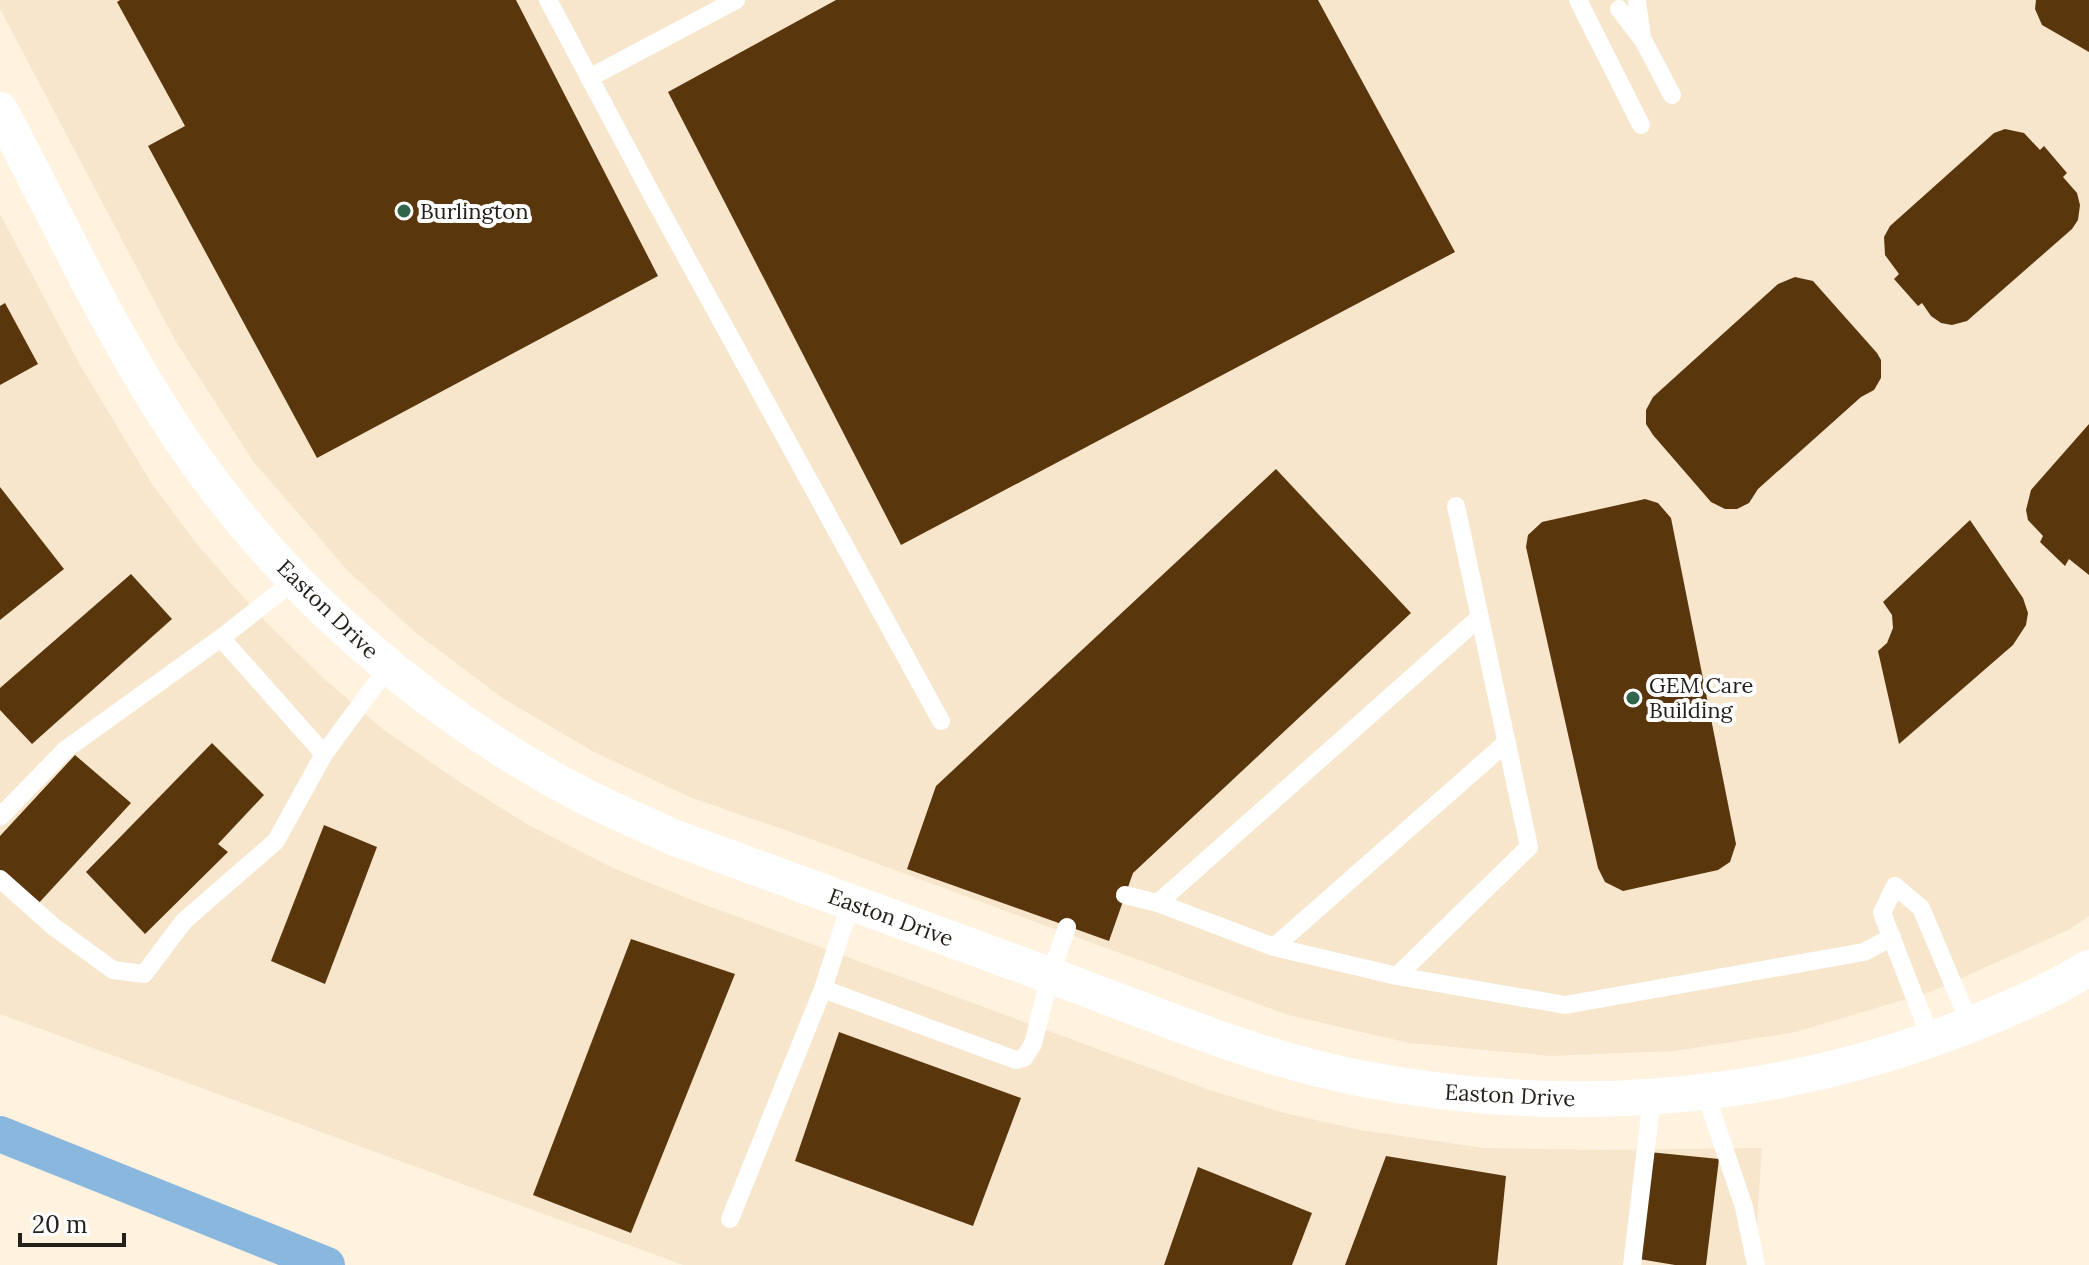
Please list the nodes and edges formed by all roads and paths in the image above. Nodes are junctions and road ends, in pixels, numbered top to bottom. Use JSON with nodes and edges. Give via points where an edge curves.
{"nodes":[{"id":1,"x":548,"y":0,"type":"edge"},
{"id":2,"x":736,"y":0,"type":"edge"},
{"id":3,"x":1578,"y":0,"type":"edge"},
{"id":4,"x":1637,"y":2,"type":"edge"},
{"id":5,"x":1619,"y":9,"type":"dead end"},
{"id":6,"x":1643,"y":40,"type":"junction"},
{"id":7,"x":589,"y":78,"type":"junction"},
{"id":8,"x":1672,"y":95,"type":"dead end"},
{"id":9,"x":0,"y":110,"type":"edge"},
{"id":10,"x":1641,"y":125,"type":"dead end"},
{"id":11,"x":1456,"y":506,"type":"dead end"},
{"id":12,"x":295,"y":580,"type":"junction"},
{"id":13,"x":1480,"y":617,"type":"junction"},
{"id":14,"x":221,"y":638,"type":"junction"},
{"id":15,"x":389,"y":666,"type":"junction"},
{"id":16,"x":941,"y":721,"type":"dead end"},
{"id":17,"x":1507,"y":742,"type":"junction"},
{"id":18,"x":324,"y":754,"type":"junction"},
{"id":19,"x":0,"y":817,"type":"edge"},
{"id":20,"x":0,"y":879,"type":"edge"},
{"id":21,"x":1125,"y":895,"type":"dead end"},
{"id":22,"x":851,"y":902,"type":"junction"},
{"id":23,"x":1158,"y":903,"type":"junction"},
{"id":24,"x":1067,"y":927,"type":"dead end"},
{"id":25,"x":1892,"y":937,"type":"junction"},
{"id":26,"x":1274,"y":947,"type":"junction"},
{"id":27,"x":2089,"y":968,"type":"edge"},
{"id":28,"x":1050,"y":976,"type":"junction"},
{"id":29,"x":1397,"y":976,"type":"junction"},
{"id":30,"x":823,"y":989,"type":"junction"},
{"id":31,"x":1970,"y":1024,"type":"junction"},
{"id":32,"x":1931,"y":1039,"type":"junction"},
{"id":33,"x":1705,"y":1092,"type":"junction"},
{"id":34,"x":1652,"y":1098,"type":"junction"},
{"id":35,"x":730,"y":1219,"type":"dead end"},
{"id":36,"x":1632,"y":1265,"type":"edge"},
{"id":37,"x":1756,"y":1265,"type":"edge"}],
"edges":[{"from":1,"to":7,"type":"lane"},
{"from":2,"to":7,"type":"lane"},
{"from":3,"to":10,"type":"lane"},
{"from":4,"to":6,"type":"lane"},
{"from":5,"to":6,"type":"lane"},
{"from":6,"to":8,"type":"lane"},
{"from":7,"to":16,"type":"lane"},
{"from":9,"to":12,"type":"street","name":"Easton Drive","via":[[136,367],[186,448]]},
{"from":11,"to":13,"type":"lane"},
{"from":12,"to":14,"type":"lane"},
{"from":12,"to":15,"type":"street","name":"Easton Drive"},
{"from":13,"to":17,"type":"lane"},
{"from":13,"to":23,"type":"lane"},
{"from":14,"to":18,"type":"lane"},
{"from":14,"to":19,"type":"lane","via":[[65,750]]},
{"from":15,"to":18,"type":"lane"},
{"from":15,"to":22,"type":"street","name":"Easton Drive","via":[[451,714],[583,796],[670,836]]},
{"from":17,"to":26,"type":"lane"},
{"from":17,"to":29,"type":"lane","via":[[1529,847]]},
{"from":18,"to":20,"type":"lane","via":[[276,841],[184,921],[144,974],[113,970]]},
{"from":21,"to":23,"type":"lane"},
{"from":22,"to":28,"type":"street","name":"Easton Drive"},
{"from":22,"to":30,"type":"lane"},
{"from":23,"to":26,"type":"lane"},
{"from":24,"to":28,"type":"lane"},
{"from":25,"to":29,"type":"lane","via":[[1864,952],[1565,1005]]},
{"from":25,"to":31,"type":"lane","via":[[1882,913],[1895,886],[1921,908]]},
{"from":25,"to":32,"type":"lane"},
{"from":26,"to":29,"type":"lane"},
{"from":27,"to":31,"type":"street","name":"Easton Drive"},
{"from":28,"to":30,"type":"lane","via":[[1033,1044],[1024,1058],[1016,1060]]},
{"from":28,"to":34,"type":"street","name":"Easton Drive","via":[[1249,1049],[1356,1078],[1540,1100]]},
{"from":30,"to":35,"type":"lane"},
{"from":31,"to":32,"type":"street","name":"Easton Drive"},
{"from":32,"to":33,"type":"street","name":"Easton Drive","via":[[1797,1078]]},
{"from":33,"to":34,"type":"street","name":"Easton Drive"},
{"from":33,"to":37,"type":"lane","via":[[1744,1207]]},
{"from":34,"to":36,"type":"lane"}]}
